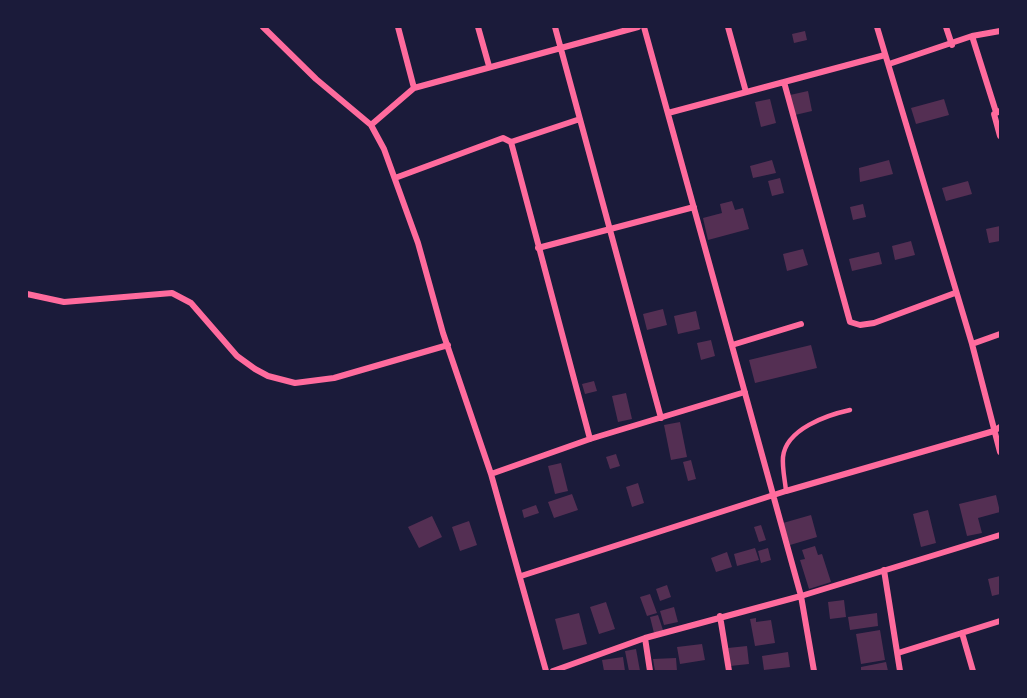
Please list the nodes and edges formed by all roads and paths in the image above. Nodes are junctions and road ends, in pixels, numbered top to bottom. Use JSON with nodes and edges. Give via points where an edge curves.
{"nodes":[{"id":1,"x":263,"y":27,"type":"edge"},
{"id":2,"x":398,"y":27,"type":"edge"},
{"id":3,"x":478,"y":27,"type":"edge"},
{"id":4,"x":555,"y":27,"type":"edge"},
{"id":5,"x":638,"y":27,"type":"edge"},
{"id":6,"x":644,"y":27,"type":"edge"},
{"id":7,"x":728,"y":27,"type":"edge"},
{"id":8,"x":877,"y":27,"type":"edge"},
{"id":9,"x":946,"y":27,"type":"edge"},
{"id":10,"x":1000,"y":31,"type":"edge"},
{"id":11,"x":972,"y":36,"type":"junction"},
{"id":12,"x":952,"y":45,"type":"junction"},
{"id":13,"x":561,"y":47,"type":"junction"},
{"id":14,"x":885,"y":55,"type":"junction"},
{"id":15,"x":889,"y":64,"type":"junction"},
{"id":16,"x":489,"y":66,"type":"junction"},
{"id":17,"x":784,"y":82,"type":"junction"},
{"id":18,"x":414,"y":88,"type":"junction"},
{"id":19,"x":746,"y":92,"type":"junction"},
{"id":20,"x":668,"y":112,"type":"junction"},
{"id":21,"x":998,"y":112,"type":"edge"},
{"id":22,"x":580,"y":119,"type":"junction"},
{"id":23,"x":371,"y":125,"type":"junction"},
{"id":24,"x":1000,"y":136,"type":"edge"},
{"id":25,"x":511,"y":142,"type":"junction"},
{"id":26,"x":395,"y":178,"type":"junction"},
{"id":27,"x":694,"y":207,"type":"junction"},
{"id":28,"x":610,"y":231,"type":"junction"},
{"id":29,"x":538,"y":248,"type":"junction"},
{"id":30,"x":955,"y":293,"type":"junction"},
{"id":31,"x":27,"y":294,"type":"edge"},
{"id":32,"x":801,"y":324,"type":"dead end"},
{"id":33,"x":1000,"y":334,"type":"edge"},
{"id":34,"x":972,"y":344,"type":"junction"},
{"id":35,"x":448,"y":345,"type":"junction"},
{"id":36,"x":732,"y":345,"type":"junction"},
{"id":37,"x":745,"y":393,"type":"junction"},
{"id":38,"x":850,"y":410,"type":"dead end"},
{"id":39,"x":661,"y":418,"type":"junction"},
{"id":40,"x":1000,"y":427,"type":"edge"},
{"id":41,"x":994,"y":431,"type":"junction"},
{"id":42,"x":590,"y":439,"type":"junction"},
{"id":43,"x":1000,"y":452,"type":"edge"},
{"id":44,"x":491,"y":474,"type":"junction"},
{"id":45,"x":786,"y":491,"type":"junction"},
{"id":46,"x":774,"y":495,"type":"junction"},
{"id":47,"x":1000,"y":535,"type":"edge"},
{"id":48,"x":884,"y":570,"type":"junction"},
{"id":49,"x":521,"y":576,"type":"junction"},
{"id":50,"x":801,"y":596,"type":"junction"},
{"id":51,"x":720,"y":616,"type":"junction"},
{"id":52,"x":1000,"y":621,"type":"edge"},
{"id":53,"x":962,"y":633,"type":"junction"},
{"id":54,"x":645,"y":638,"type":"junction"},
{"id":55,"x":897,"y":654,"type":"junction"},
{"id":56,"x":546,"y":671,"type":"edge"},
{"id":57,"x":553,"y":671,"type":"edge"},
{"id":58,"x":650,"y":671,"type":"edge"},
{"id":59,"x":729,"y":671,"type":"edge"},
{"id":60,"x":814,"y":671,"type":"edge"},
{"id":61,"x":900,"y":671,"type":"edge"},
{"id":62,"x":973,"y":671,"type":"edge"}],
"edges":[{"from":1,"to":23,"type":"street"},
{"from":2,"to":18,"type":"street"},
{"from":3,"to":16,"type":"street"},
{"from":4,"to":13,"type":"street"},
{"from":5,"to":13,"type":"street"},
{"from":6,"to":20,"type":"street"},
{"from":7,"to":19,"type":"street"},
{"from":8,"to":14,"type":"street"},
{"from":9,"to":12,"type":"street"},
{"from":10,"to":11,"type":"street"},
{"from":11,"to":12,"type":"street"},
{"from":11,"to":21,"type":"street"},
{"from":12,"to":15,"type":"street"},
{"from":13,"to":16,"type":"street"},
{"from":13,"to":22,"type":"street"},
{"from":14,"to":15,"type":"street"},
{"from":14,"to":17,"type":"street"},
{"from":15,"to":30,"type":"street"},
{"from":16,"to":18,"type":"street"},
{"from":17,"to":19,"type":"street"},
{"from":17,"to":30,"type":"street","via":[[850,322],[874,323]]},
{"from":18,"to":23,"type":"street"},
{"from":19,"to":20,"type":"street"},
{"from":20,"to":27,"type":"street"},
{"from":21,"to":24,"type":"street"},
{"from":22,"to":25,"type":"street"},
{"from":22,"to":28,"type":"street"},
{"from":23,"to":26,"type":"street"},
{"from":25,"to":26,"type":"street","via":[[503,138]]},
{"from":25,"to":29,"type":"street"},
{"from":26,"to":35,"type":"street"},
{"from":27,"to":28,"type":"street"},
{"from":27,"to":36,"type":"street"},
{"from":28,"to":29,"type":"street"},
{"from":28,"to":39,"type":"street"},
{"from":29,"to":42,"type":"street"},
{"from":30,"to":34,"type":"street"},
{"from":31,"to":35,"type":"street","via":[[64,302],[172,293],[191,303],[237,356],[268,376],[295,383],[334,378]]},
{"from":32,"to":36,"type":"street"},
{"from":33,"to":34,"type":"street"},
{"from":34,"to":41,"type":"street"},
{"from":35,"to":44,"type":"street"},
{"from":36,"to":37,"type":"street"},
{"from":37,"to":39,"type":"street"},
{"from":37,"to":46,"type":"street"},
{"from":38,"to":45,"type":"lane","via":[[817,421],[796,435],[783,456]]},
{"from":39,"to":42,"type":"street"},
{"from":40,"to":41,"type":"street"},
{"from":41,"to":43,"type":"street"},
{"from":41,"to":45,"type":"street"},
{"from":42,"to":44,"type":"street"},
{"from":44,"to":49,"type":"street"},
{"from":45,"to":46,"type":"street"},
{"from":46,"to":49,"type":"street"},
{"from":46,"to":50,"type":"street"},
{"from":47,"to":48,"type":"street"},
{"from":48,"to":50,"type":"street"},
{"from":48,"to":55,"type":"street"},
{"from":49,"to":56,"type":"street"},
{"from":50,"to":51,"type":"street"},
{"from":50,"to":60,"type":"street"},
{"from":51,"to":54,"type":"street"},
{"from":51,"to":59,"type":"street"},
{"from":52,"to":53,"type":"street"},
{"from":53,"to":55,"type":"street"},
{"from":53,"to":62,"type":"street"},
{"from":54,"to":57,"type":"street"},
{"from":54,"to":58,"type":"street"},
{"from":55,"to":61,"type":"street"}]}
